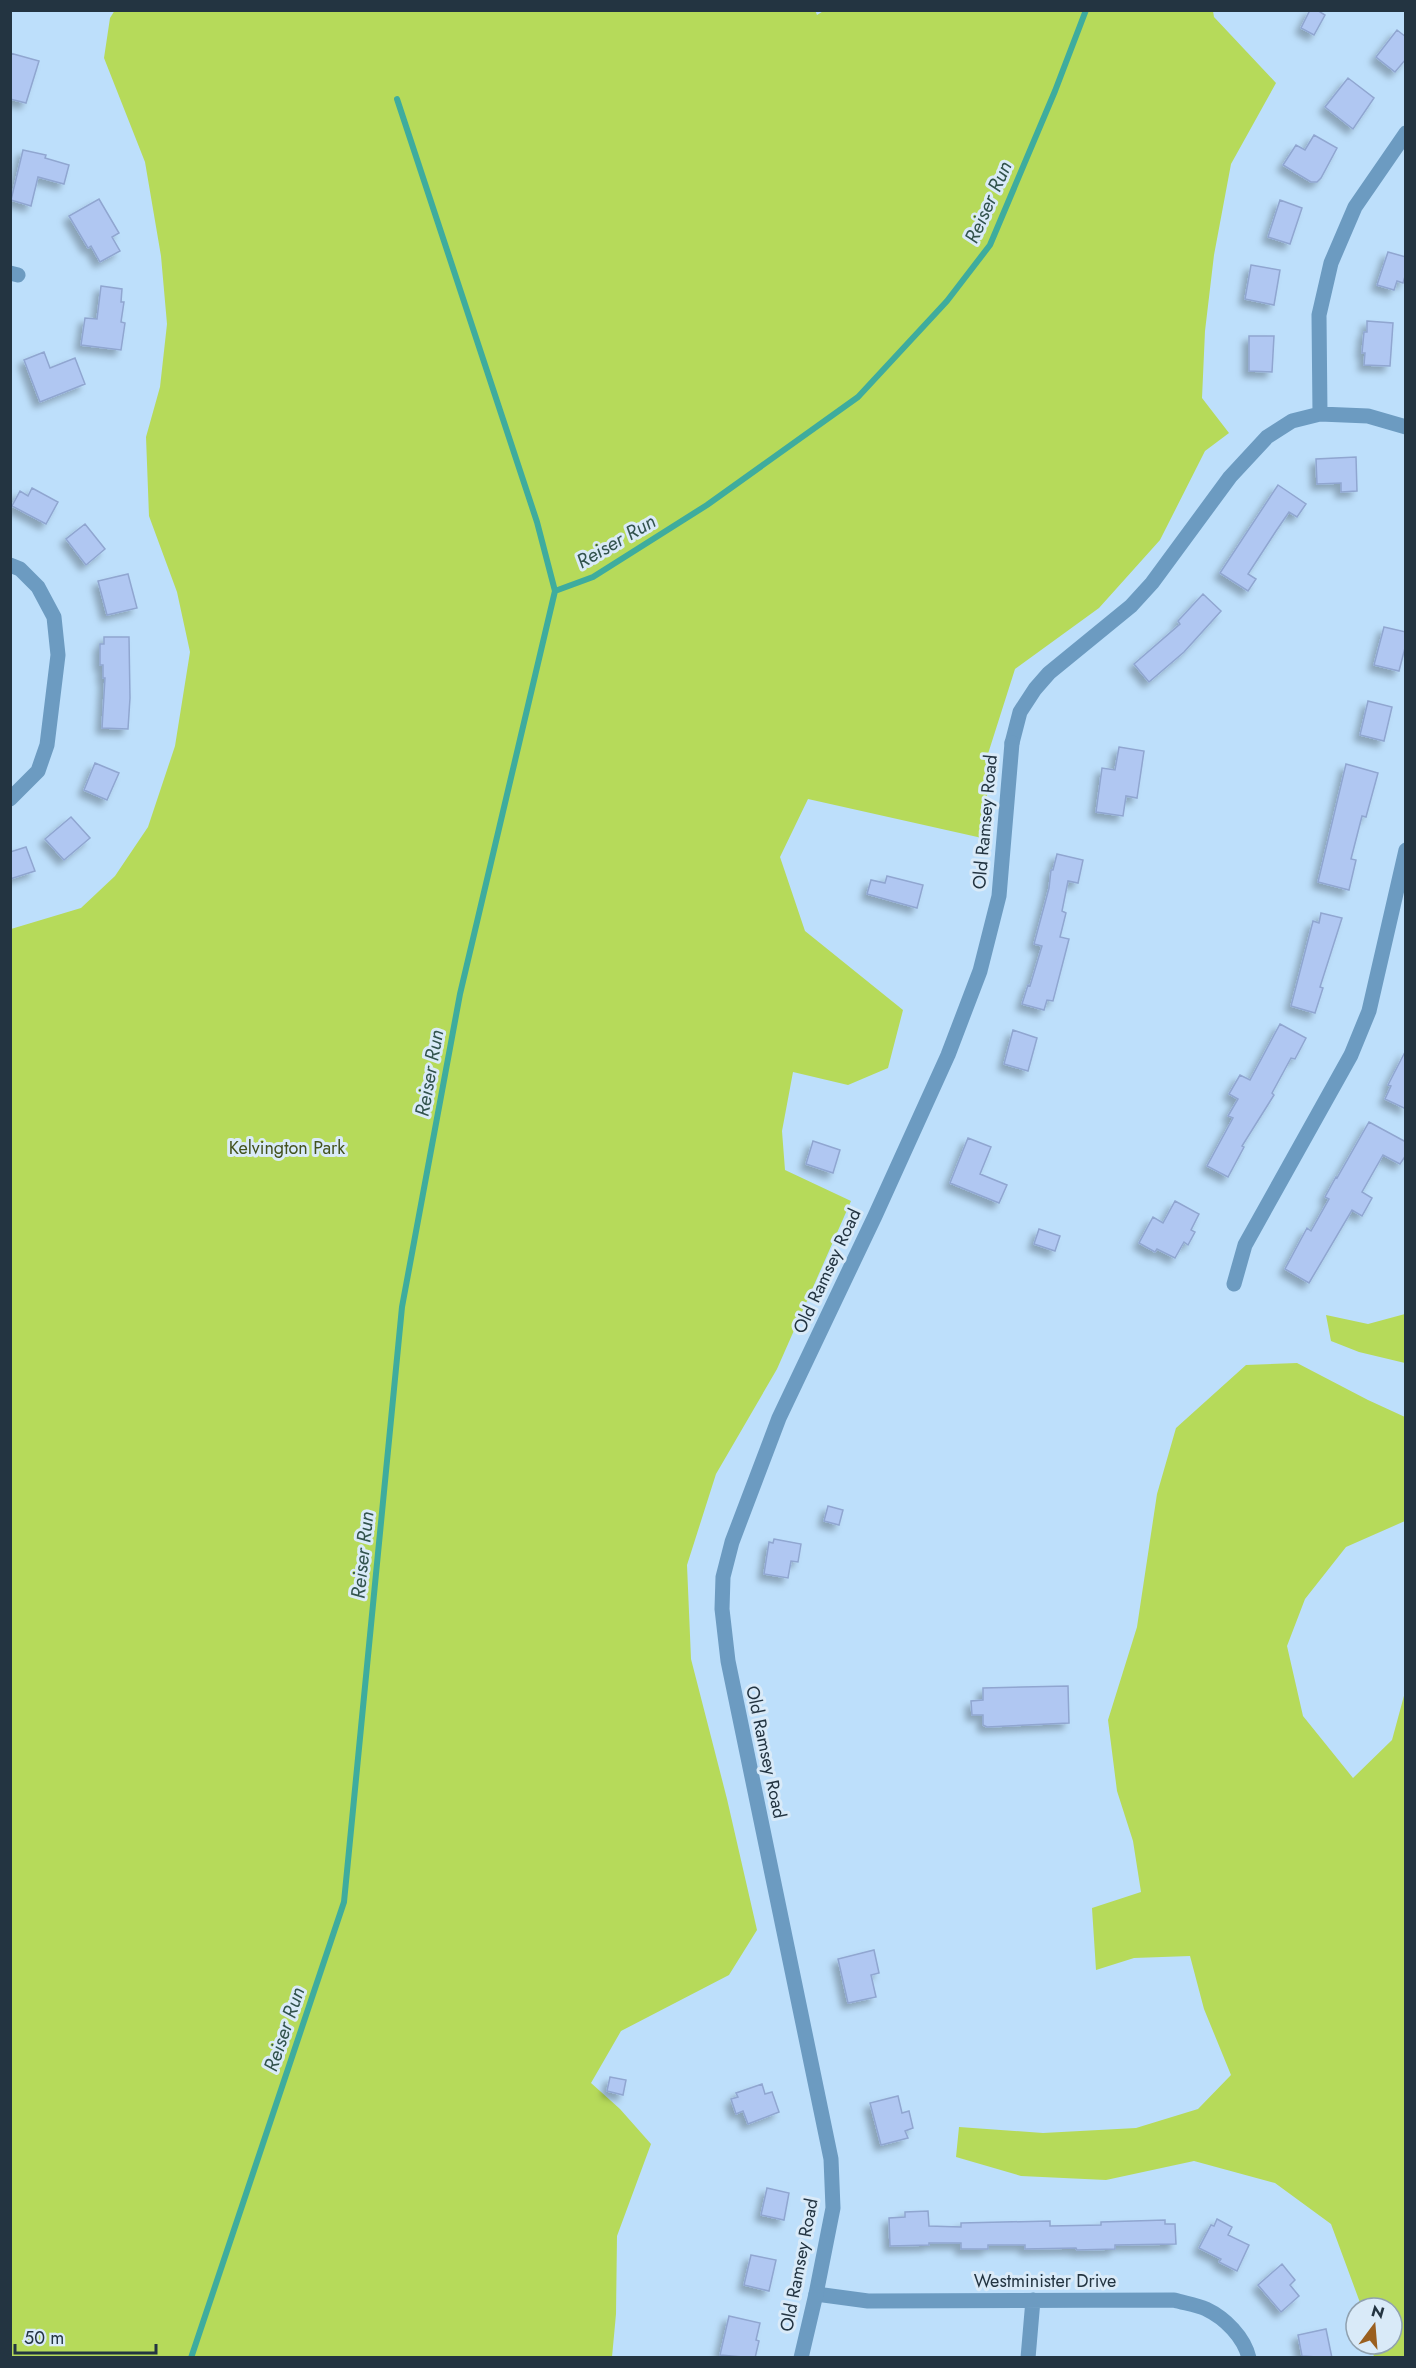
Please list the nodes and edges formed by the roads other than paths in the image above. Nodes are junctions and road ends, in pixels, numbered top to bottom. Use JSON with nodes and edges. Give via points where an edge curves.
{"nodes":[{"id":1,"x":1406,"y":133,"type":"edge"},
{"id":2,"x":1320,"y":414,"type":"junction"},
{"id":3,"x":1406,"y":427,"type":"edge"},
{"id":4,"x":10,"y":565,"type":"edge"},
{"id":5,"x":10,"y":799,"type":"edge"},
{"id":6,"x":1406,"y":850,"type":"edge"},
{"id":7,"x":1234,"y":1284,"type":"dead end"},
{"id":8,"x":816,"y":2294,"type":"junction"},
{"id":9,"x":1033,"y":2300,"type":"junction"},
{"id":10,"x":801,"y":2358,"type":"edge"},
{"id":11,"x":1028,"y":2358,"type":"edge"},
{"id":12,"x":1248,"y":2358,"type":"edge"}],
"edges":[{"from":1,"to":2,"type":"street","via":[[1355,207],[1331,263],[1319,315]]},
{"from":2,"to":3,"type":"street","name":"Old Ramsey Road","via":[[1368,416]]},
{"from":2,"to":8,"type":"street","name":"Old Ramsey Road","via":[[1292,421],[1266,437],[1237,469],[1152,583],[1131,606],[1049,673],[1020,712],[1012,743],[999,896],[980,971],[939,1077],[779,1418],[732,1542],[723,1577],[728,1661],[831,2159],[833,2208]]},
{"from":4,"to":5,"type":"street","via":[[20,569],[38,587],[54,617],[58,655],[47,745],[38,771]]},
{"from":6,"to":7,"type":"street","via":[[1370,1011],[1351,1055],[1245,1245]]},
{"from":8,"to":9,"type":"street","name":"Westminister Drive","via":[[868,2301]]},
{"from":8,"to":10,"type":"street","name":"Old Ramsey Road"},
{"from":9,"to":11,"type":"street"},
{"from":9,"to":12,"type":"street","name":"Westminister Drive","via":[[1174,2300],[1205,2309],[1228,2324],[1247,2349]]}]}
